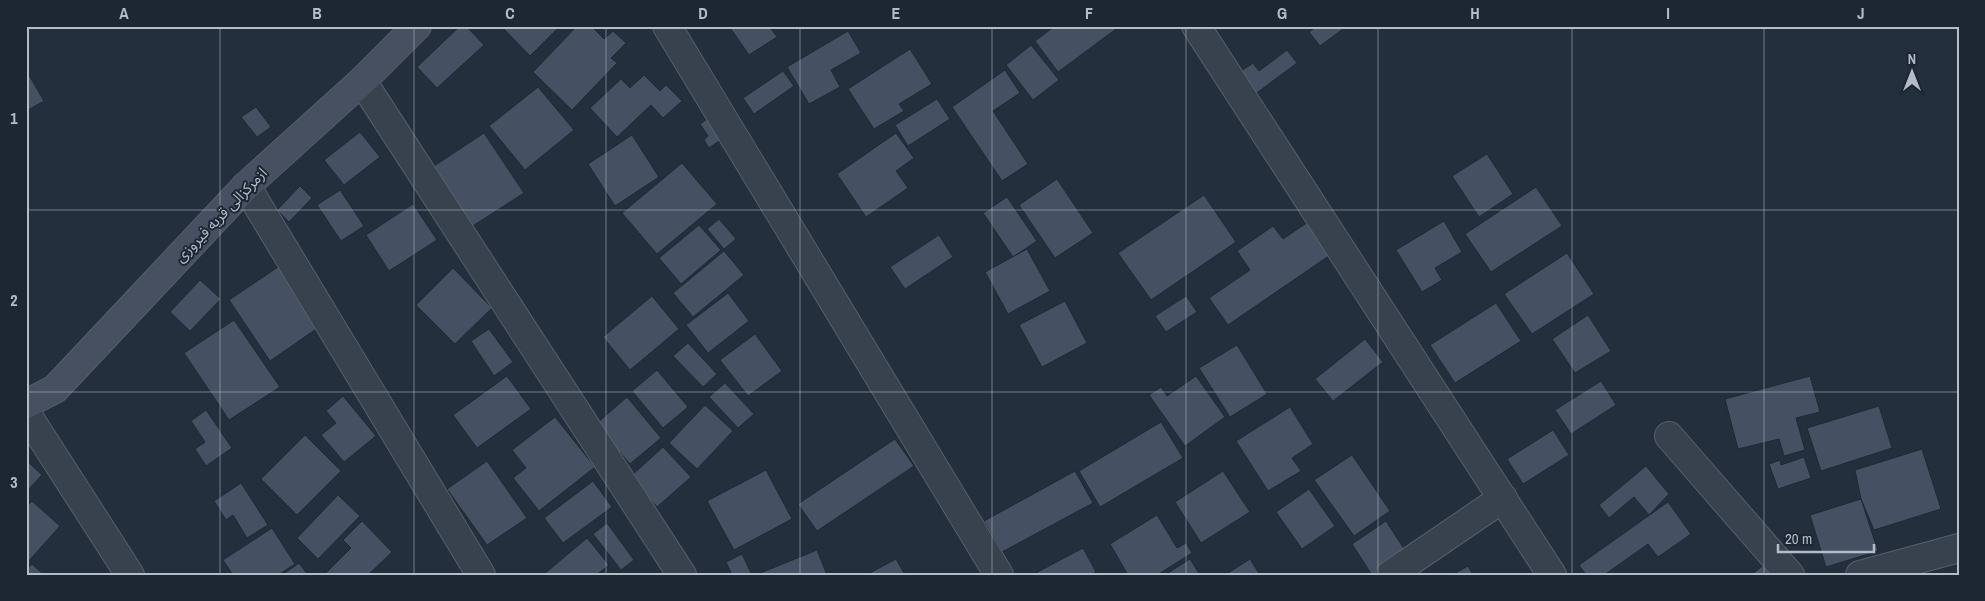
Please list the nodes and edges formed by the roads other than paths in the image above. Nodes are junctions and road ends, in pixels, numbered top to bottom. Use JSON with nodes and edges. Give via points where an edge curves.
{"nodes":[{"id":1,"x":418,"y":26,"type":"edge"},
{"id":2,"x":667,"y":26,"type":"edge"},
{"id":3,"x":1196,"y":26,"type":"edge"},
{"id":4,"x":362,"y":82,"type":"junction"},
{"id":5,"x":246,"y":186,"type":"junction"},
{"id":6,"x":26,"y":404,"type":"edge"},
{"id":7,"x":26,"y":413,"type":"edge"},
{"id":8,"x":1669,"y":436,"type":"dead end"},
{"id":9,"x":1503,"y":498,"type":"junction"},
{"id":10,"x":1959,"y":548,"type":"edge"},
{"id":11,"x":130,"y":575,"type":"edge"},
{"id":12,"x":481,"y":575,"type":"edge"},
{"id":13,"x":682,"y":575,"type":"edge"},
{"id":14,"x":999,"y":575,"type":"edge"},
{"id":15,"x":1390,"y":575,"type":"edge"},
{"id":16,"x":1552,"y":575,"type":"edge"},
{"id":17,"x":1790,"y":575,"type":"edge"},
{"id":18,"x":1860,"y":575,"type":"edge"}],
"edges":[{"from":1,"to":4,"type":"main road","name":"ازمرکزالی قریه فیروزی"},
{"from":2,"to":14,"type":"street"},
{"from":3,"to":9,"type":"street"},
{"from":4,"to":5,"type":"main road","name":"ازمرکزالی قریه فیروزی"},
{"from":4,"to":13,"type":"street"},
{"from":5,"to":6,"type":"main road","name":"ازمرکزالی قریه فیروزی","via":[[55,390]]},
{"from":5,"to":12,"type":"street"},
{"from":7,"to":11,"type":"street"},
{"from":8,"to":17,"type":"street"},
{"from":9,"to":15,"type":"street"},
{"from":9,"to":16,"type":"street"},
{"from":10,"to":18,"type":"street"}]}
